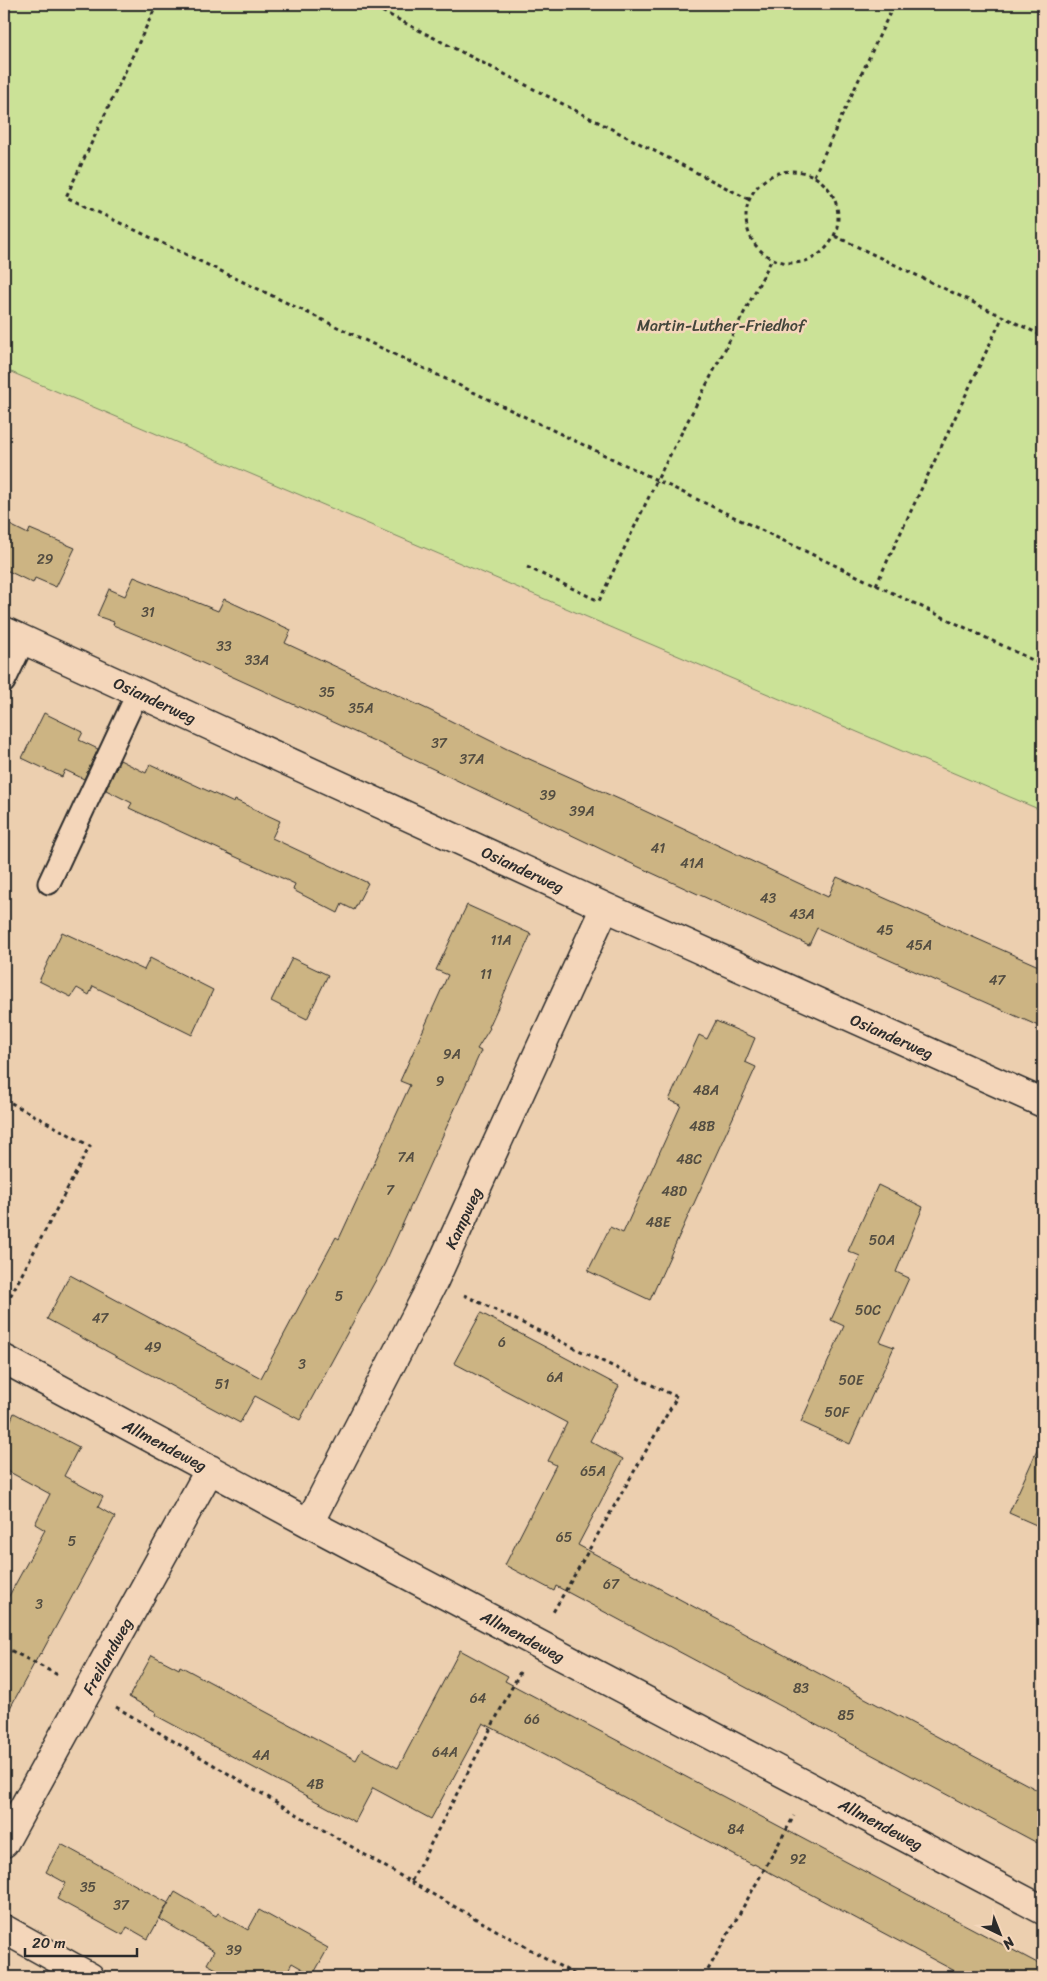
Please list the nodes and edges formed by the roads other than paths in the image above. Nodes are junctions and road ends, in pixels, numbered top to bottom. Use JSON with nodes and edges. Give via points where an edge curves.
{"nodes":[{"id":1,"x":14,"y":635,"type":"edge"},
{"id":2,"x":4,"y":682,"type":"edge"},
{"id":3,"x":138,"y":692,"type":"junction"},
{"id":4,"x":49,"y":883,"type":"dead end"},
{"id":5,"x":606,"y":907,"type":"junction"},
{"id":6,"x":1043,"y":1103,"type":"edge"},
{"id":7,"x":4,"y":1359,"type":"edge"},
{"id":8,"x":210,"y":1469,"type":"junction"},
{"id":9,"x":309,"y":1523,"type":"junction"},
{"id":10,"x":4,"y":1843,"type":"edge"},
{"id":11,"x":1043,"y":1910,"type":"edge"},
{"id":12,"x":4,"y":1929,"type":"edge"},
{"id":13,"x":90,"y":1977,"type":"edge"}],
"edges":[{"from":1,"to":2,"type":"lane"},
{"from":1,"to":3,"type":"street","name":"Osianderweg"},
{"from":3,"to":4,"type":"lane"},
{"from":3,"to":5,"type":"street","name":"Osianderweg"},
{"from":5,"to":6,"type":"street","name":"Osianderweg"},
{"from":5,"to":9,"type":"street","name":"Kampweg","via":[[434,1281]]},
{"from":7,"to":8,"type":"street","name":"Allmendeweg"},
{"from":8,"to":9,"type":"street","name":"Allmendeweg"},
{"from":8,"to":10,"type":"street","name":"Freilandweg"},
{"from":9,"to":11,"type":"street","name":"Allmendeweg"},
{"from":12,"to":13,"type":"street"}]}
